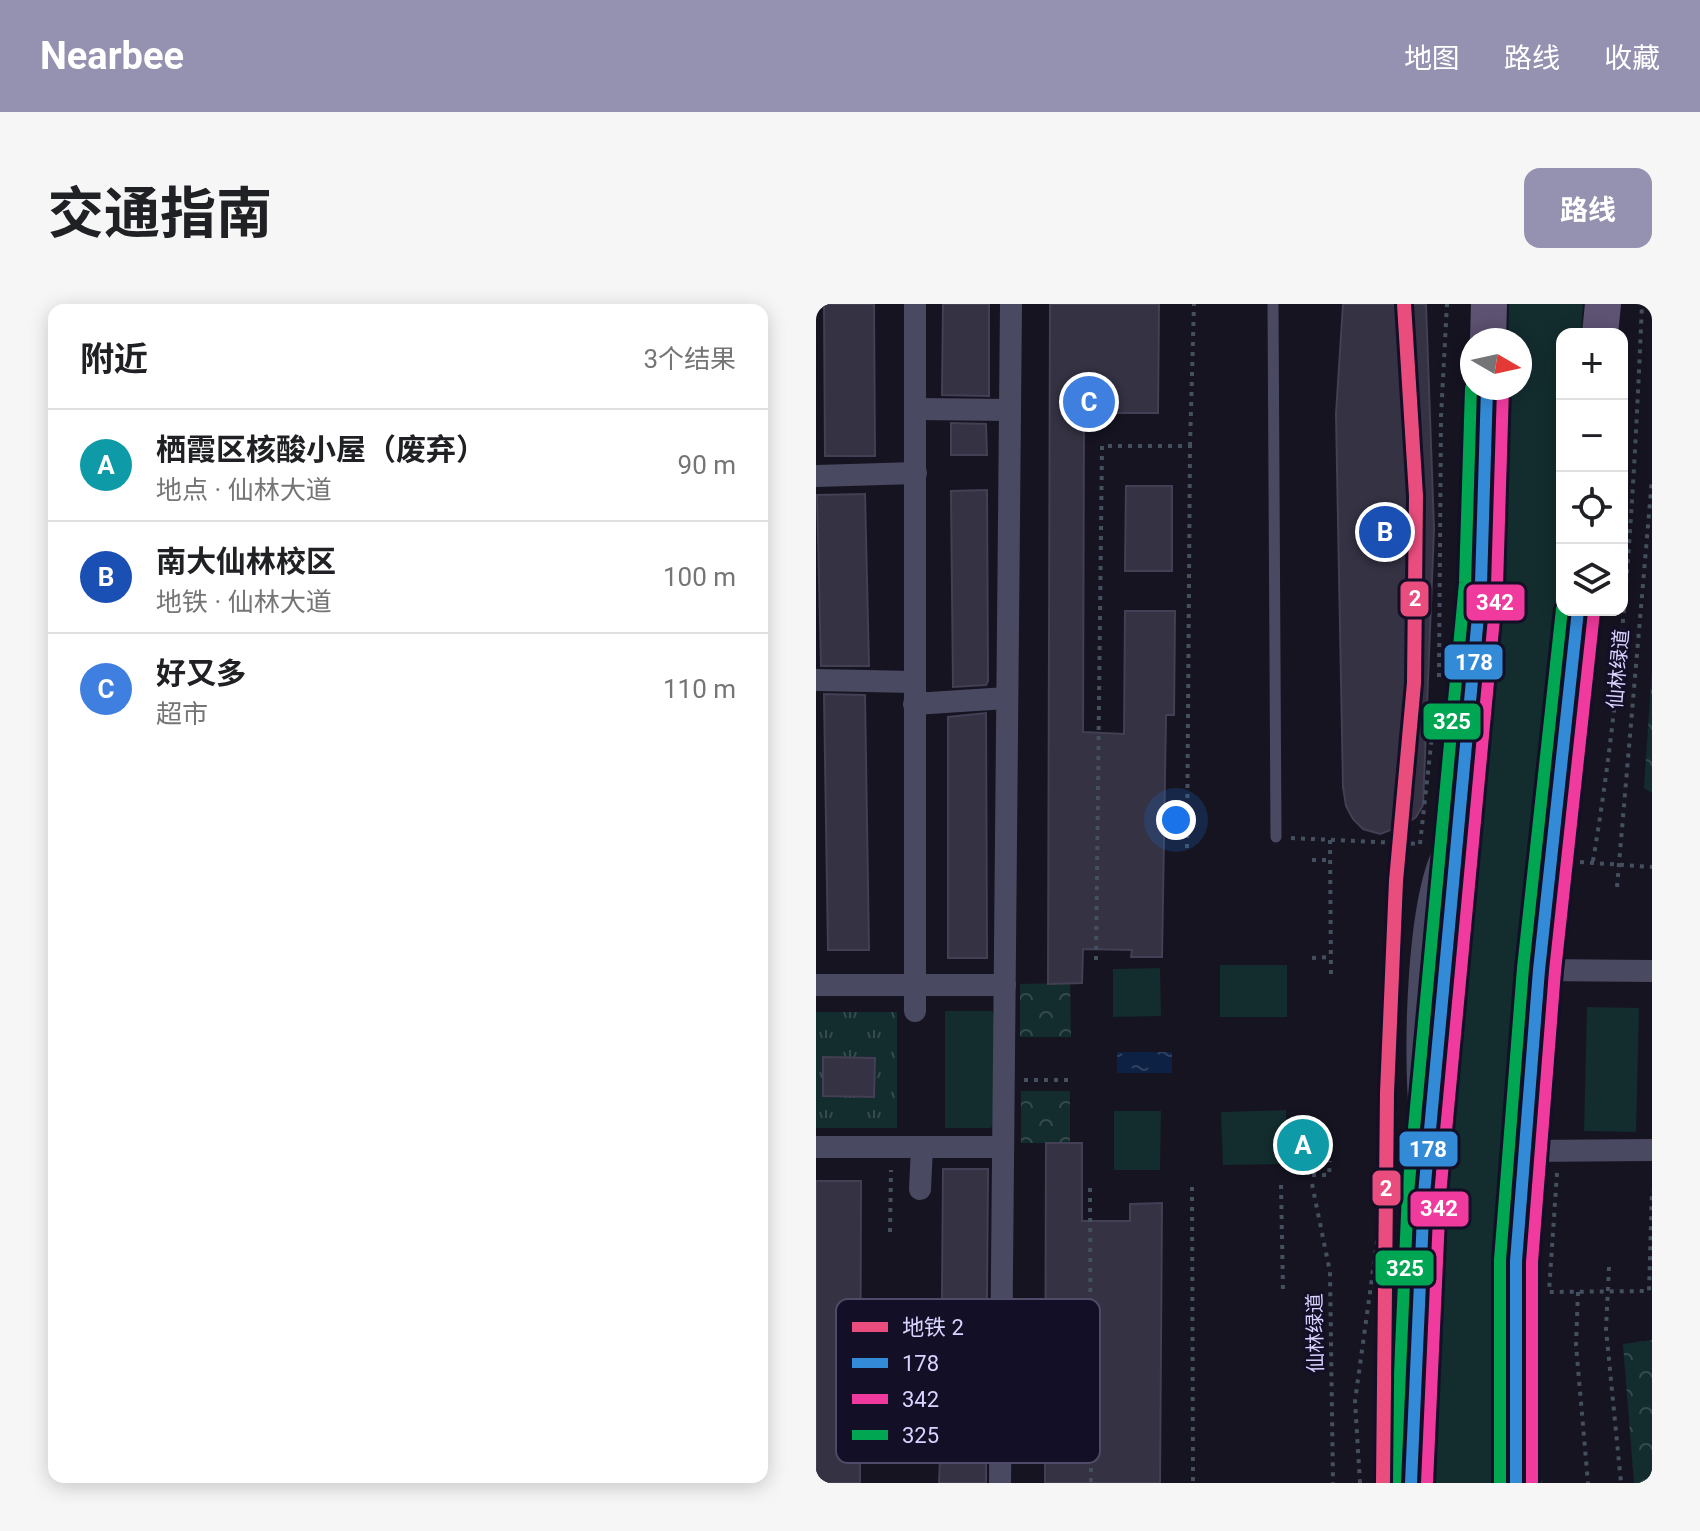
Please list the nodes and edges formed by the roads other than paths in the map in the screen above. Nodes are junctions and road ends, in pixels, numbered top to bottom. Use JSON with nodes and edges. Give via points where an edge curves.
{"nodes":[{"id":1,"x":915,"y":304,"type":"edge"},
{"id":2,"x":1011,"y":304,"type":"edge"},
{"id":3,"x":1273,"y":304,"type":"edge"},
{"id":4,"x":1489,"y":304,"type":"edge"},
{"id":5,"x":1603,"y":304,"type":"edge"},
{"id":6,"x":1488,"y":328,"type":"edge"},
{"id":7,"x":1601,"y":328,"type":"edge"},
{"id":8,"x":1487,"y":400,"type":"edge"},
{"id":9,"x":916,"y":409,"type":"junction"},
{"id":10,"x":1010,"y":410,"type":"junction"},
{"id":11,"x":916,"y":473,"type":"junction"},
{"id":12,"x":816,"y":476,"type":"edge"},
{"id":13,"x":1577,"y":616,"type":"edge"},
{"id":14,"x":816,"y":680,"type":"edge"},
{"id":15,"x":914,"y":693,"type":"junction"},
{"id":16,"x":1007,"y":698,"type":"junction"},
{"id":17,"x":1276,"y":837,"type":"road end"},
{"id":18,"x":1539,"y":970,"type":"junction"},
{"id":19,"x":1652,"y":971,"type":"edge"},
{"id":20,"x":816,"y":985,"type":"edge"},
{"id":21,"x":916,"y":985,"type":"junction"},
{"id":22,"x":1005,"y":985,"type":"junction"},
{"id":23,"x":915,"y":1011,"type":"dead end"},
{"id":24,"x":816,"y":1147,"type":"edge"},
{"id":25,"x":922,"y":1147,"type":"junction"},
{"id":26,"x":1003,"y":1147,"type":"junction"},
{"id":27,"x":1652,"y":1150,"type":"edge"},
{"id":28,"x":1542,"y":1151,"type":"junction"},
{"id":29,"x":920,"y":1189,"type":"dead end"},
{"id":30,"x":1002,"y":1299,"type":"edge"},
{"id":31,"x":1515,"y":1357,"type":"junction"},
{"id":32,"x":1000,"y":1463,"type":"edge"},
{"id":33,"x":1000,"y":1483,"type":"edge"},
{"id":34,"x":1411,"y":1483,"type":"edge"},
{"id":35,"x":1516,"y":1483,"type":"edge"},
{"id":36,"x":1536,"y":1483,"type":"edge"}],
"edges":[{"from":1,"to":9,"type":"street"},
{"from":2,"to":10,"type":"street"},
{"from":3,"to":17,"type":"lane"},
{"from":4,"to":6,"type":"main road"},
{"from":5,"to":7,"type":"main road"},
{"from":8,"to":34,"type":"main road","via":[[1481,584],[1424,1194]]},
{"from":9,"to":10,"type":"street"},
{"from":9,"to":11,"type":"street"},
{"from":10,"to":16,"type":"street"},
{"from":11,"to":12,"type":"street"},
{"from":11,"to":15,"type":"street"},
{"from":13,"to":18,"type":"main road"},
{"from":14,"to":15,"type":"street"},
{"from":15,"to":16,"type":"street"},
{"from":15,"to":21,"type":"street"},
{"from":16,"to":22,"type":"street"},
{"from":18,"to":19,"type":"street"},
{"from":18,"to":28,"type":"main road"},
{"from":20,"to":21,"type":"street"},
{"from":21,"to":22,"type":"street"},
{"from":21,"to":23,"type":"street"},
{"from":22,"to":26,"type":"street"},
{"from":24,"to":25,"type":"street"},
{"from":25,"to":26,"type":"street"},
{"from":25,"to":29,"type":"street"},
{"from":26,"to":30,"type":"street"},
{"from":27,"to":28,"type":"street"},
{"from":28,"to":31,"type":"main road","via":[[1516,1261]]},
{"from":31,"to":35,"type":"main road"},
{"from":31,"to":36,"type":"lane"},
{"from":32,"to":33,"type":"street"}]}
